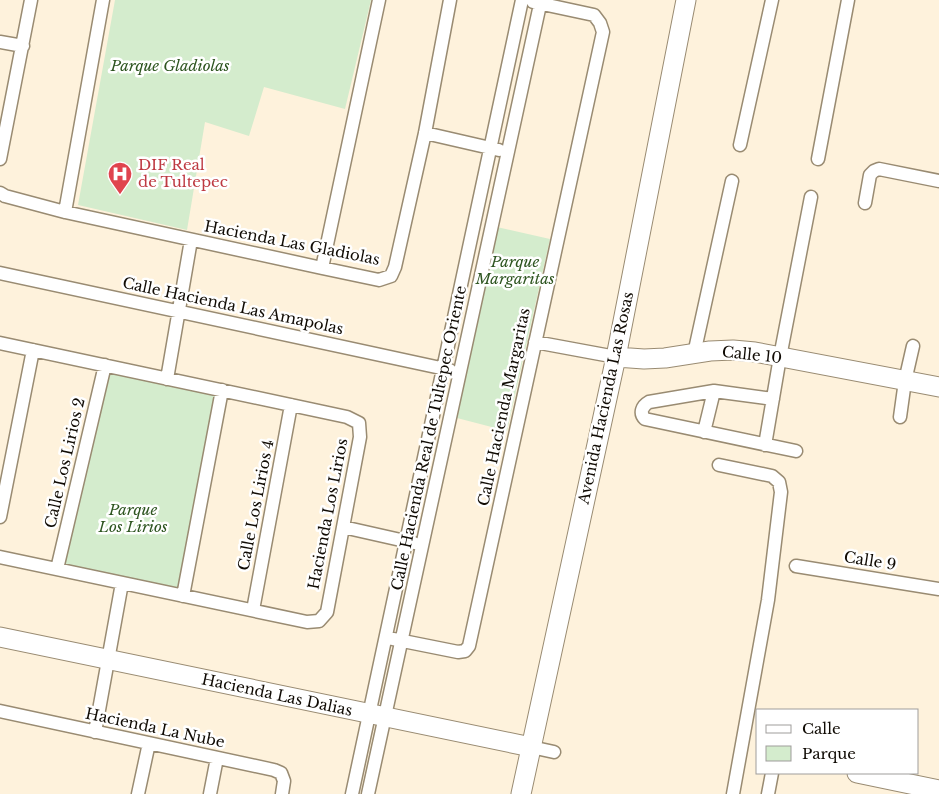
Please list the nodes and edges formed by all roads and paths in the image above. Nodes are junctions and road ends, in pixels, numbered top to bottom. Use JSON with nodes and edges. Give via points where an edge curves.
{"nodes":[{"id":1,"x":31,"y":0,"type":"edge"},
{"id":2,"x":102,"y":0,"type":"edge"},
{"id":3,"x":379,"y":0,"type":"edge"},
{"id":4,"x":450,"y":0,"type":"edge"},
{"id":5,"x":523,"y":0,"type":"edge"},
{"id":6,"x":686,"y":0,"type":"edge"},
{"id":7,"x":772,"y":0,"type":"edge"},
{"id":8,"x":848,"y":0,"type":"edge"},
{"id":9,"x":540,"y":2,"type":"edge"},
{"id":10,"x":0,"y":42,"type":"edge"},
{"id":11,"x":23,"y":46,"type":"junction"},
{"id":12,"x":426,"y":134,"type":"junction"},
{"id":13,"x":740,"y":145,"type":"dead end"},
{"id":14,"x":490,"y":148,"type":"junction"},
{"id":15,"x":508,"y":152,"type":"junction"},
{"id":16,"x":0,"y":159,"type":"edge"},
{"id":17,"x":818,"y":159,"type":"dead end"},
{"id":18,"x":732,"y":181,"type":"dead end"},
{"id":19,"x":939,"y":181,"type":"edge"},
{"id":20,"x":0,"y":194,"type":"edge"},
{"id":21,"x":810,"y":196,"type":"dead end"},
{"id":22,"x":865,"y":204,"type":"dead end"},
{"id":23,"x":64,"y":212,"type":"junction"},
{"id":24,"x":191,"y":240,"type":"junction"},
{"id":25,"x":322,"y":268,"type":"junction"},
{"id":26,"x":0,"y":272,"type":"edge"},
{"id":27,"x":179,"y":311,"type":"junction"},
{"id":28,"x":535,"y":342,"type":"junction"},
{"id":29,"x":0,"y":343,"type":"edge"},
{"id":30,"x":913,"y":346,"type":"dead end"},
{"id":31,"x":33,"y":350,"type":"junction"},
{"id":32,"x":694,"y":354,"type":"junction"},
{"id":33,"x":616,"y":357,"type":"junction"},
{"id":34,"x":780,"y":357,"type":"junction"},
{"id":35,"x":105,"y":366,"type":"junction"},
{"id":36,"x":443,"y":369,"type":"junction"},
{"id":37,"x":460,"y":372,"type":"junction"},
{"id":38,"x":167,"y":379,"type":"junction"},
{"id":39,"x":905,"y":381,"type":"junction"},
{"id":40,"x":939,"y":387,"type":"edge"},
{"id":41,"x":222,"y":390,"type":"junction"},
{"id":42,"x":714,"y":391,"type":"junction"},
{"id":43,"x":773,"y":399,"type":"junction"},
{"id":44,"x":291,"y":405,"type":"junction"},
{"id":45,"x":900,"y":417,"type":"dead end"},
{"id":46,"x":704,"y":432,"type":"junction"},
{"id":47,"x":765,"y":445,"type":"junction"},
{"id":48,"x":796,"y":451,"type":"dead end"},
{"id":49,"x":719,"y":465,"type":"dead end"},
{"id":50,"x":0,"y":517,"type":"edge"},
{"id":51,"x":343,"y":527,"type":"junction"},
{"id":52,"x":406,"y":541,"type":"junction"},
{"id":53,"x":422,"y":544,"type":"junction"},
{"id":54,"x":0,"y":557,"type":"edge"},
{"id":55,"x":796,"y":566,"type":"dead end"},
{"id":56,"x":57,"y":569,"type":"junction"},
{"id":57,"x":122,"y":583,"type":"junction"},
{"id":58,"x":939,"y":589,"type":"edge"},
{"id":59,"x":182,"y":596,"type":"junction"},
{"id":60,"x":253,"y":610,"type":"junction"},
{"id":61,"x":386,"y":637,"type":"junction"},
{"id":62,"x":0,"y":638,"type":"edge"},
{"id":63,"x":401,"y":641,"type":"junction"},
{"id":64,"x":108,"y":660,"type":"junction"},
{"id":65,"x":0,"y":711,"type":"edge"},
{"id":66,"x":377,"y":715,"type":"junction"},
{"id":67,"x":95,"y":732,"type":"junction"},
{"id":68,"x":149,"y":743,"type":"junction"},
{"id":69,"x":531,"y":747,"type":"junction"},
{"id":70,"x":554,"y":752,"type":"dead end"},
{"id":71,"x":217,"y":758,"type":"junction"},
{"id":72,"x":772,"y":774,"type":"edge"},
{"id":73,"x":863,"y":774,"type":"edge"},
{"id":74,"x":937,"y":787,"type":"edge"},
{"id":75,"x":353,"y":790,"type":"edge"},
{"id":76,"x":372,"y":793,"type":"edge"},
{"id":77,"x":138,"y":794,"type":"edge"},
{"id":78,"x":210,"y":794,"type":"edge"},
{"id":79,"x":282,"y":794,"type":"edge"},
{"id":80,"x":521,"y":794,"type":"edge"},
{"id":81,"x":733,"y":794,"type":"edge"},
{"id":82,"x":768,"y":794,"type":"edge"}],
"edges":[{"from":1,"to":11,"type":"street"},
{"from":2,"to":23,"type":"street"},
{"from":3,"to":25,"type":"street"},
{"from":4,"to":12,"type":"street","name":"Hacienda Las Gladiolas"},
{"from":5,"to":9,"type":"street","name":"Calle Hacienda Margaritas"},
{"from":5,"to":14,"type":"street"},
{"from":6,"to":33,"type":"street","name":"Avenida Hacienda Las Rosas"},
{"from":7,"to":13,"type":"street"},
{"from":8,"to":17,"type":"street"},
{"from":9,"to":15,"type":"street","name":"Calle Hacienda Real de Tultepec Oriente"},
{"from":9,"to":28,"type":"street","name":"Calle Hacienda Margaritas","via":[[594,15],[603,32]]},
{"from":10,"to":11,"type":"street"},
{"from":11,"to":16,"type":"street"},
{"from":12,"to":14,"type":"street"},
{"from":12,"to":25,"type":"street","name":"Hacienda Las Gladiolas","via":[[391,276],[380,280]]},
{"from":14,"to":15,"type":"street"},
{"from":14,"to":36,"type":"street"},
{"from":15,"to":37,"type":"street","name":"Calle Hacienda Real de Tultepec Oriente"},
{"from":18,"to":32,"type":"street"},
{"from":19,"to":22,"type":"street","via":[[879,169],[870,175]]},
{"from":20,"to":23,"type":"street","name":"Hacienda Las Gladiolas"},
{"from":21,"to":34,"type":"street"},
{"from":23,"to":24,"type":"street","name":"Hacienda Las Gladiolas"},
{"from":24,"to":25,"type":"street","name":"Hacienda Las Gladiolas"},
{"from":24,"to":27,"type":"street"},
{"from":26,"to":27,"type":"street","name":"Calle Hacienda Las Amapolas"},
{"from":27,"to":36,"type":"street","name":"Calle Hacienda Las Amapolas"},
{"from":27,"to":38,"type":"street"},
{"from":28,"to":33,"type":"street","name":"Calle 10"},
{"from":28,"to":63,"type":"street","name":"Calle Hacienda Margaritas","via":[[469,646],[458,652]]},
{"from":29,"to":31,"type":"street","name":"Hacienda Los Lirios"},
{"from":30,"to":39,"type":"street"},
{"from":31,"to":35,"type":"street","name":"Hacienda Los Lirios"},
{"from":31,"to":50,"type":"street"},
{"from":32,"to":33,"type":"street","name":"Calle 10","via":[[644,359]]},
{"from":32,"to":34,"type":"street","name":"Calle 10","via":[[733,350]]},
{"from":33,"to":69,"type":"street","name":"Avenida Hacienda Las Rosas"},
{"from":34,"to":39,"type":"street","name":"Calle 10"},
{"from":34,"to":43,"type":"street"},
{"from":35,"to":38,"type":"street","name":"Hacienda Los Lirios"},
{"from":35,"to":56,"type":"street","name":"Calle Los Lirios 2"},
{"from":36,"to":37,"type":"street","name":"Calle Hacienda Las Amapolas"},
{"from":36,"to":52,"type":"street"},
{"from":37,"to":53,"type":"street","name":"Calle Hacienda Real de Tultepec Oriente"},
{"from":38,"to":41,"type":"street","name":"Hacienda Los Lirios"},
{"from":39,"to":40,"type":"street","name":"Calle 10"},
{"from":39,"to":45,"type":"street"},
{"from":41,"to":44,"type":"street","name":"Hacienda Los Lirios"},
{"from":41,"to":59,"type":"street"},
{"from":42,"to":43,"type":"street"},
{"from":42,"to":46,"type":"street"},
{"from":42,"to":46,"type":"street","via":[[649,402],[641,413],[645,419]]},
{"from":43,"to":47,"type":"street"},
{"from":44,"to":51,"type":"street","name":"Hacienda Los Lirios","via":[[347,417],[359,423],[360,437]]},
{"from":44,"to":60,"type":"street","name":"Calle Los Lirios 4"},
{"from":46,"to":47,"type":"street"},
{"from":47,"to":48,"type":"street"},
{"from":49,"to":81,"type":"street","via":[[772,476],[779,482],[781,492],[768,600]]},
{"from":51,"to":52,"type":"street"},
{"from":51,"to":60,"type":"street","name":"Hacienda Los Lirios","via":[[327,612],[320,621],[307,622]]},
{"from":52,"to":53,"type":"street"},
{"from":52,"to":61,"type":"street"},
{"from":53,"to":63,"type":"street","name":"Calle Hacienda Real de Tultepec Oriente"},
{"from":54,"to":56,"type":"street","name":"Hacienda Los Lirios"},
{"from":55,"to":58,"type":"street","name":"Calle 9"},
{"from":56,"to":57,"type":"street","name":"Hacienda Los Lirios"},
{"from":57,"to":59,"type":"street","name":"Hacienda Los Lirios"},
{"from":57,"to":64,"type":"street"},
{"from":59,"to":60,"type":"street","name":"Hacienda Los Lirios"},
{"from":61,"to":63,"type":"street","name":"Calle Hacienda Margaritas"},
{"from":61,"to":66,"type":"street"},
{"from":62,"to":64,"type":"street","name":"Hacienda Las Dalias"},
{"from":63,"to":66,"type":"street","name":"Calle Hacienda Real de Tultepec Oriente"},
{"from":64,"to":66,"type":"street","name":"Hacienda Las Dalias"},
{"from":64,"to":67,"type":"street"},
{"from":65,"to":67,"type":"street","name":"Hacienda La Nube"},
{"from":66,"to":69,"type":"street","name":"Hacienda Las Dalias"},
{"from":66,"to":75,"type":"street"},
{"from":66,"to":76,"type":"street","name":"Calle Hacienda Real de Tultepec Oriente"},
{"from":67,"to":68,"type":"street","name":"Hacienda La Nube"},
{"from":68,"to":71,"type":"street","name":"Hacienda La Nube"},
{"from":68,"to":77,"type":"street"},
{"from":69,"to":70,"type":"street","name":"Hacienda Las Dalias"},
{"from":69,"to":80,"type":"street","name":"Avenida Hacienda Las Rosas"},
{"from":71,"to":78,"type":"street"},
{"from":71,"to":79,"type":"street","name":"Hacienda La Nube","via":[[281,773],[284,781]]},
{"from":72,"to":82,"type":"street"},
{"from":73,"to":74,"type":"street"},
{"from":75,"to":76,"type":"street"}]}
